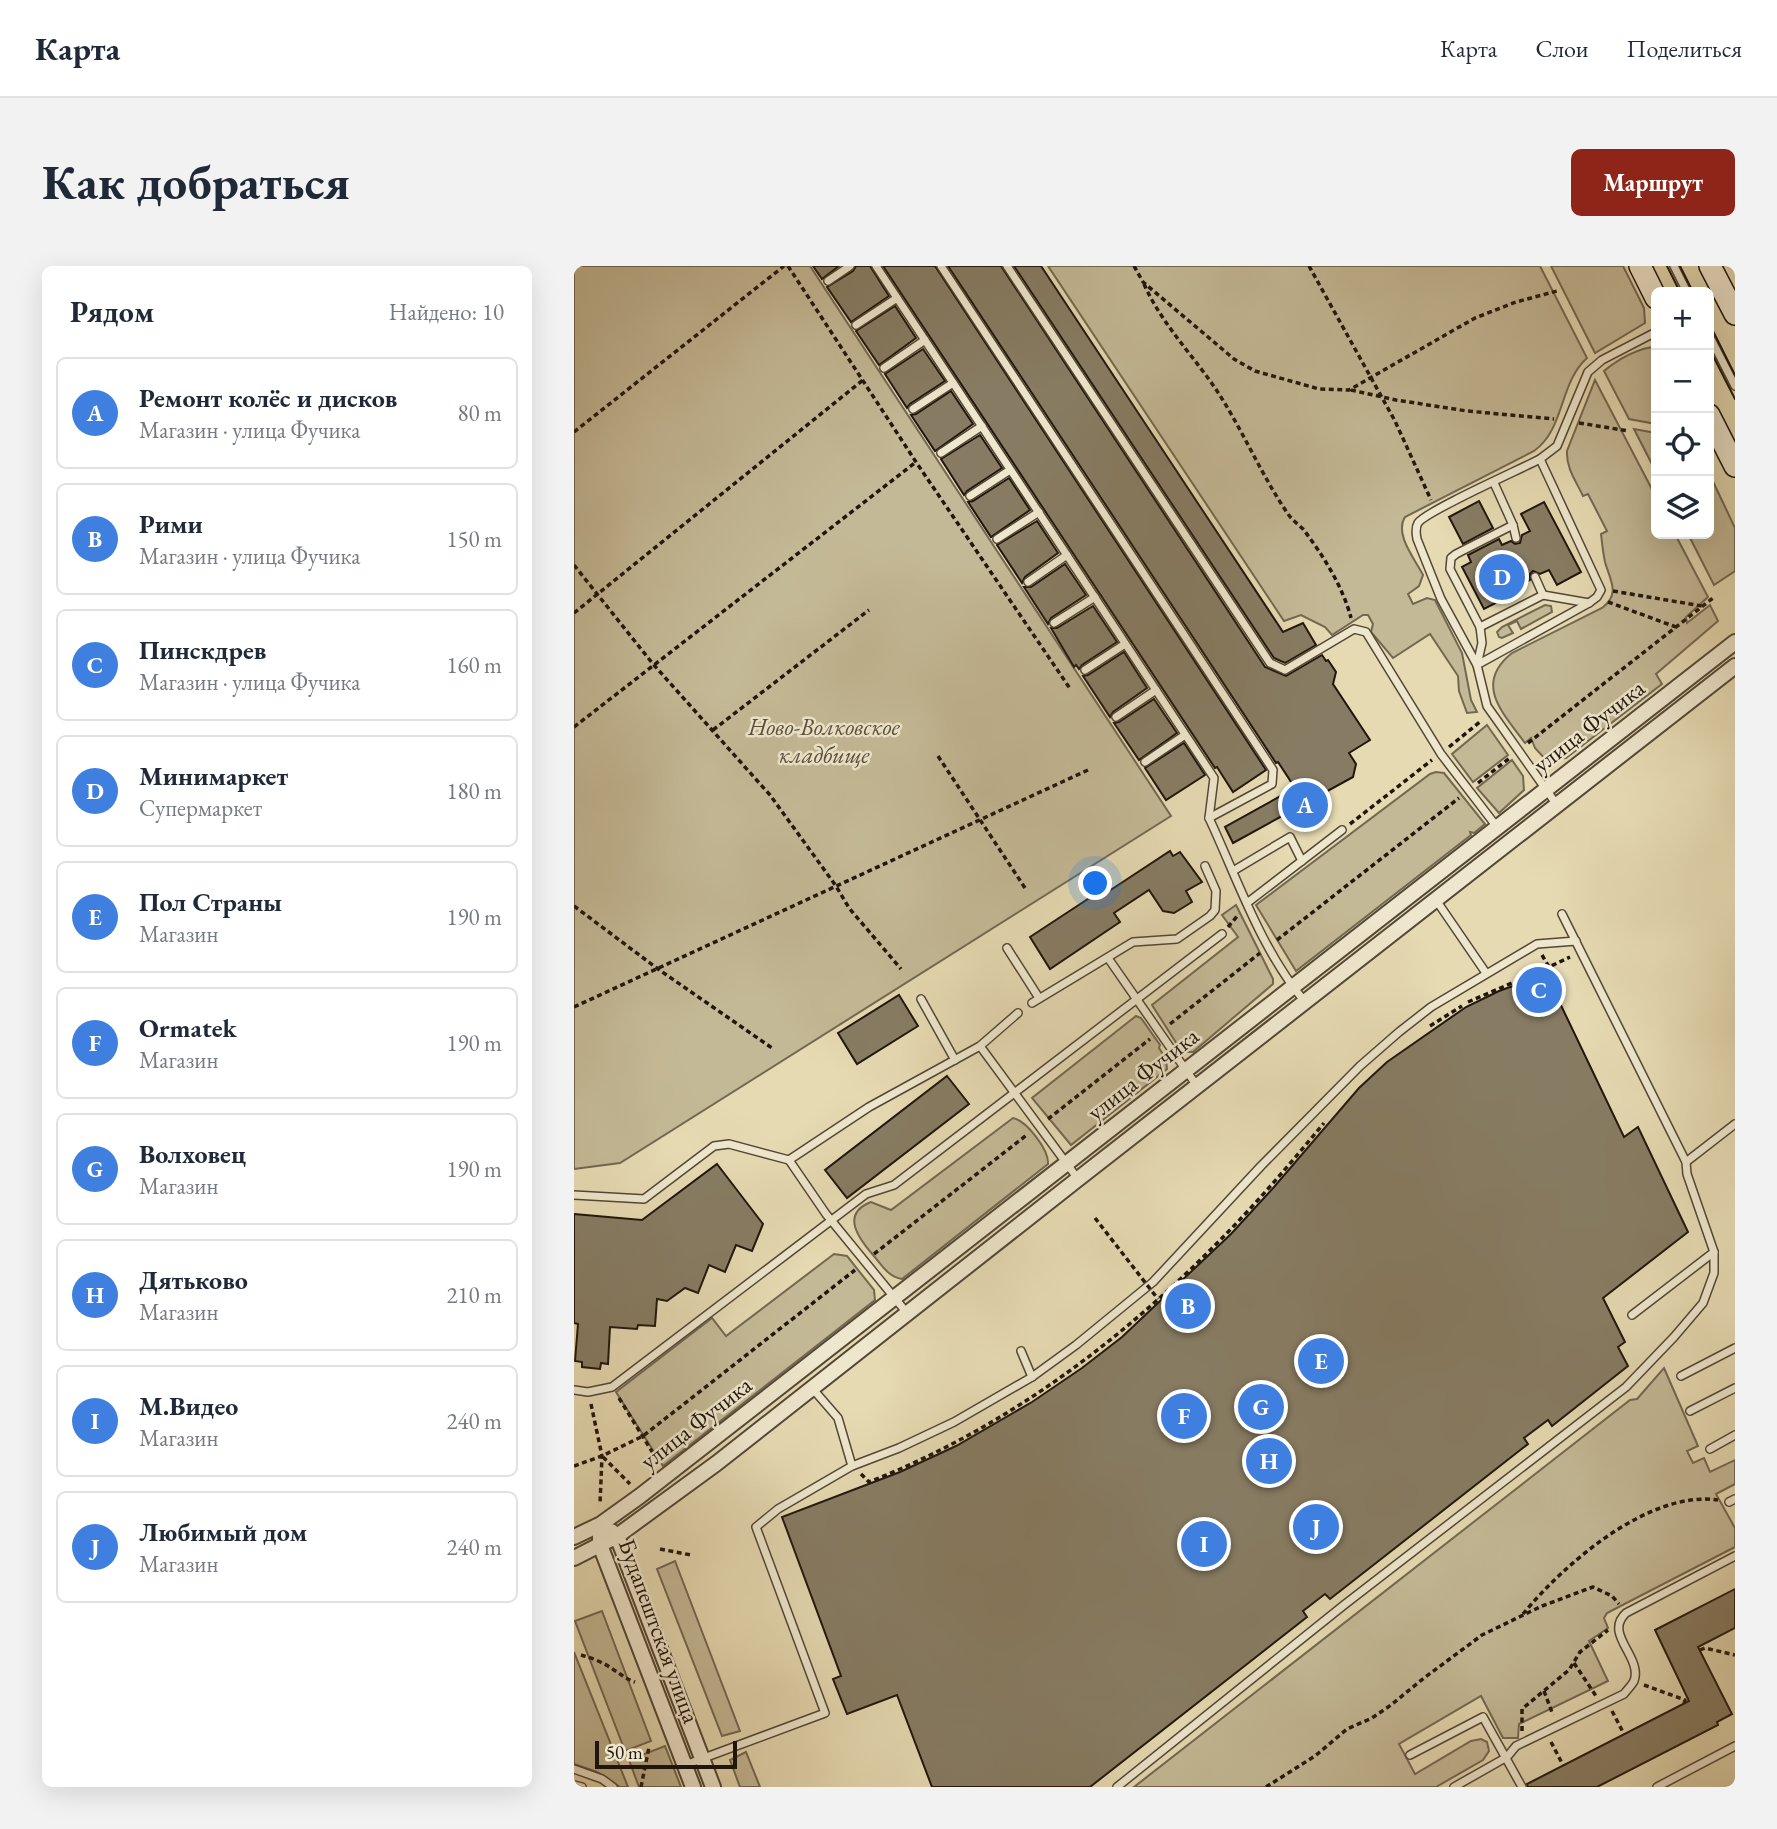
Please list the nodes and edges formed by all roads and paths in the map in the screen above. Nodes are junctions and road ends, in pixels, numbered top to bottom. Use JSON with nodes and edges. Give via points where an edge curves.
{"nodes":[{"id":1,"x":786,"y":266,"type":"edge"},
{"id":2,"x":850,"y":266,"type":"edge"},
{"id":3,"x":876,"y":266,"type":"edge"},
{"id":4,"x":941,"y":266,"type":"edge"},
{"id":5,"x":1007,"y":266,"type":"edge"},
{"id":6,"x":1135,"y":266,"type":"edge"},
{"id":7,"x":1309,"y":266,"type":"edge"},
{"id":8,"x":1640,"y":266,"type":"edge"},
{"id":9,"x":1674,"y":266,"type":"edge"},
{"id":10,"x":1710,"y":266,"type":"edge"},
{"id":11,"x":828,"y":281,"type":"dead end"},
{"id":12,"x":1143,"y":282,"type":"junction"},
{"id":13,"x":1684,"y":287,"type":"edge"},
{"id":14,"x":1651,"y":288,"type":"edge"},
{"id":15,"x":1557,"y":291,"type":"dead end"},
{"id":16,"x":897,"y":298,"type":"junction"},
{"id":17,"x":1735,"y":314,"type":"edge"},
{"id":18,"x":856,"y":325,"type":"dead end"},
{"id":19,"x":1651,"y":335,"type":"edge"},
{"id":20,"x":925,"y":340,"type":"junction"},
{"id":21,"x":1714,"y":345,"type":"edge"},
{"id":22,"x":884,"y":368,"type":"dead end"},
{"id":23,"x":1371,"y":379,"type":"junction"},
{"id":24,"x":863,"y":380,"type":"junction"},
{"id":25,"x":953,"y":383,"type":"junction"},
{"id":26,"x":1735,"y":387,"type":"edge"},
{"id":27,"x":1349,"y":390,"type":"junction"},
{"id":28,"x":1381,"y":396,"type":"junction"},
{"id":29,"x":913,"y":409,"type":"dead end"},
{"id":30,"x":1567,"y":420,"type":"junction"},
{"id":31,"x":1714,"y":425,"type":"edge"},
{"id":32,"x":982,"y":426,"type":"junction"},
{"id":33,"x":1629,"y":431,"type":"dead end"},
{"id":34,"x":574,"y":432,"type":"edge"},
{"id":35,"x":941,"y":453,"type":"dead end"},
{"id":36,"x":1540,"y":460,"type":"junction"},
{"id":37,"x":916,"y":462,"type":"junction"},
{"id":38,"x":1735,"y":466,"type":"edge"},
{"id":39,"x":1010,"y":470,"type":"junction"},
{"id":40,"x":1494,"y":483,"type":"junction"},
{"id":41,"x":970,"y":496,"type":"dead end"},
{"id":42,"x":1437,"y":510,"type":"junction"},
{"id":43,"x":1039,"y":512,"type":"junction"},
{"id":44,"x":1513,"y":525,"type":"junction"},
{"id":45,"x":1516,"y":538,"type":"dead end"},
{"id":46,"x":998,"y":539,"type":"dead end"},
{"id":47,"x":1067,"y":555,"type":"junction"},
{"id":48,"x":574,"y":565,"type":"edge"},
{"id":49,"x":1535,"y":577,"type":"dead end"},
{"id":50,"x":1027,"y":582,"type":"dead end"},
{"id":51,"x":1610,"y":591,"type":"dead end"},
{"id":52,"x":598,"y":594,"type":"junction"},
{"id":53,"x":1543,"y":595,"type":"junction"},
{"id":54,"x":1094,"y":597,"type":"junction"},
{"id":55,"x":1713,"y":598,"type":"dead end"},
{"id":56,"x":1603,"y":600,"type":"dead end"},
{"id":57,"x":1589,"y":603,"type":"junction"},
{"id":58,"x":1703,"y":606,"type":"junction"},
{"id":59,"x":869,"y":610,"type":"dead end"},
{"id":60,"x":574,"y":613,"type":"edge"},
{"id":61,"x":1054,"y":623,"type":"dead end"},
{"id":62,"x":1480,"y":627,"type":"junction"},
{"id":63,"x":1676,"y":627,"type":"junction"},
{"id":64,"x":1354,"y":629,"type":"junction"},
{"id":65,"x":1735,"y":642,"type":"edge"},
{"id":66,"x":1125,"y":644,"type":"junction"},
{"id":67,"x":653,"y":664,"type":"junction"},
{"id":68,"x":1477,"y":665,"type":"junction"},
{"id":69,"x":1735,"y":666,"type":"edge"},
{"id":70,"x":1085,"y":670,"type":"dead end"},
{"id":71,"x":1071,"y":690,"type":"dead end"},
{"id":72,"x":1156,"y":690,"type":"junction"},
{"id":73,"x":1491,"y":713,"type":"junction"},
{"id":74,"x":1116,"y":717,"type":"dead end"},
{"id":75,"x":574,"y":727,"type":"edge"},
{"id":76,"x":713,"y":730,"type":"junction"},
{"id":77,"x":1185,"y":735,"type":"junction"},
{"id":78,"x":1517,"y":752,"type":"junction"},
{"id":79,"x":1441,"y":754,"type":"junction"},
{"id":80,"x":937,"y":756,"type":"dead end"},
{"id":81,"x":1145,"y":762,"type":"dead end"},
{"id":82,"x":1088,"y":769,"type":"dead end"},
{"id":83,"x":1545,"y":789,"type":"junction"},
{"id":84,"x":1469,"y":790,"type":"junction"},
{"id":85,"x":1557,"y":806,"type":"junction"},
{"id":86,"x":1209,"y":818,"type":"junction"},
{"id":87,"x":979,"y":819,"type":"junction"},
{"id":88,"x":1497,"y":827,"type":"junction"},
{"id":89,"x":1342,"y":830,"type":"joint"},
{"id":90,"x":1302,"y":861,"type":"junction"},
{"id":91,"x":1205,"y":866,"type":"dead end"},
{"id":92,"x":1233,"y":871,"type":"junction"},
{"id":93,"x":836,"y":886,"type":"junction"},
{"id":94,"x":1026,"y":888,"type":"dead end"},
{"id":95,"x":1436,"y":900,"type":"junction"},
{"id":96,"x":1247,"y":904,"type":"junction"},
{"id":97,"x":574,"y":906,"type":"edge"},
{"id":98,"x":1562,"y":914,"type":"dead end"},
{"id":99,"x":1223,"y":934,"type":"joint"},
{"id":100,"x":1576,"y":941,"type":"junction"},
{"id":101,"x":1268,"y":947,"type":"junction"},
{"id":102,"x":1007,"y":948,"type":"dead end"},
{"id":103,"x":1581,"y":952,"type":"junction"},
{"id":104,"x":1108,"y":958,"type":"junction"},
{"id":105,"x":1549,"y":967,"type":"dead end"},
{"id":106,"x":658,"y":969,"type":"junction"},
{"id":107,"x":901,"y":969,"type":"dead end"},
{"id":108,"x":1486,"y":973,"type":"junction"},
{"id":109,"x":1292,"y":986,"type":"junction"},
{"id":110,"x":1137,"y":998,"type":"junction"},
{"id":111,"x":921,"y":999,"type":"dead end"},
{"id":112,"x":1305,"y":1003,"type":"junction"},
{"id":113,"x":574,"y":1007,"type":"edge"},
{"id":114,"x":1018,"y":1013,"type":"dead end"},
{"id":115,"x":1160,"y":1032,"type":"junction"},
{"id":116,"x":980,"y":1046,"type":"junction"},
{"id":117,"x":772,"y":1048,"type":"dead end"},
{"id":118,"x":955,"y":1060,"type":"junction"},
{"id":119,"x":1184,"y":1071,"type":"junction"},
{"id":120,"x":1197,"y":1087,"type":"junction"},
{"id":121,"x":1015,"y":1093,"type":"junction"},
{"id":122,"x":1735,"y":1124,"type":"edge"},
{"id":123,"x":1039,"y":1126,"type":"junction"},
{"id":124,"x":789,"y":1160,"type":"junction"},
{"id":125,"x":1686,"y":1162,"type":"junction"},
{"id":126,"x":1066,"y":1163,"type":"junction"},
{"id":127,"x":1078,"y":1178,"type":"junction"},
{"id":128,"x":574,"y":1195,"type":"edge"},
{"id":129,"x":1094,"y":1218,"type":"dead end"},
{"id":130,"x":833,"y":1221,"type":"junction"},
{"id":131,"x":1714,"y":1252,"type":"junction"},
{"id":132,"x":865,"y":1262,"type":"junction"},
{"id":133,"x":894,"y":1297,"type":"junction"},
{"id":134,"x":1158,"y":1299,"type":"dead end"},
{"id":135,"x":907,"y":1314,"type":"junction"},
{"id":136,"x":1632,"y":1315,"type":"dead end"},
{"id":137,"x":1735,"y":1348,"type":"edge"},
{"id":138,"x":1021,"y":1351,"type":"dead end"},
{"id":139,"x":1681,"y":1376,"type":"dead end"},
{"id":140,"x":1032,"y":1377,"type":"junction"},
{"id":141,"x":612,"y":1387,"type":"junction"},
{"id":142,"x":812,"y":1388,"type":"junction"},
{"id":143,"x":1735,"y":1388,"type":"edge"},
{"id":144,"x":574,"y":1390,"type":"edge"},
{"id":145,"x":589,"y":1392,"type":"junction"},
{"id":146,"x":1690,"y":1411,"type":"dead end"},
{"id":147,"x":1735,"y":1435,"type":"edge"},
{"id":148,"x":643,"y":1436,"type":"junction"},
{"id":149,"x":1710,"y":1449,"type":"dead end"},
{"id":150,"x":602,"y":1456,"type":"junction"},
{"id":151,"x":659,"y":1465,"type":"dead end"},
{"id":152,"x":574,"y":1466,"type":"edge"},
{"id":153,"x":852,"y":1466,"type":"junction"},
{"id":154,"x":632,"y":1485,"type":"dead end"},
{"id":155,"x":1732,"y":1500,"type":"edge"},
{"id":156,"x":600,"y":1506,"type":"dead end"},
{"id":157,"x":601,"y":1524,"type":"junction"},
{"id":158,"x":617,"y":1535,"type":"junction"},
{"id":159,"x":574,"y":1537,"type":"edge"},
{"id":160,"x":600,"y":1545,"type":"junction"},
{"id":161,"x":660,"y":1549,"type":"dead end"},
{"id":162,"x":691,"y":1555,"type":"dead end"},
{"id":163,"x":1735,"y":1556,"type":"edge"},
{"id":164,"x":574,"y":1558,"type":"edge"},
{"id":165,"x":1626,"y":1613,"type":"junction"},
{"id":166,"x":1522,"y":1615,"type":"junction"},
{"id":167,"x":1617,"y":1629,"type":"junction"},
{"id":168,"x":1700,"y":1650,"type":"dead end"},
{"id":169,"x":582,"y":1655,"type":"dead end"},
{"id":170,"x":1735,"y":1655,"type":"edge"},
{"id":171,"x":1574,"y":1663,"type":"junction"},
{"id":172,"x":1634,"y":1681,"type":"junction"},
{"id":173,"x":635,"y":1682,"type":"dead end"},
{"id":174,"x":1544,"y":1692,"type":"junction"},
{"id":175,"x":1604,"y":1703,"type":"junction"},
{"id":176,"x":1684,"y":1704,"type":"dead end"},
{"id":177,"x":1558,"y":1726,"type":"junction"},
{"id":178,"x":1545,"y":1732,"type":"junction"},
{"id":179,"x":1624,"y":1734,"type":"dead end"},
{"id":180,"x":1522,"y":1742,"type":"junction"},
{"id":181,"x":1735,"y":1745,"type":"edge"},
{"id":182,"x":649,"y":1747,"type":"dead end"},
{"id":183,"x":1410,"y":1755,"type":"dead end"},
{"id":184,"x":1507,"y":1757,"type":"junction"},
{"id":185,"x":702,"y":1759,"type":"junction"},
{"id":186,"x":1563,"y":1765,"type":"dead end"},
{"id":187,"x":684,"y":1766,"type":"junction"},
{"id":188,"x":574,"y":1769,"type":"edge"},
{"id":189,"x":574,"y":1784,"type":"edge"},
{"id":190,"x":1666,"y":1785,"type":"edge"},
{"id":191,"x":582,"y":1787,"type":"edge"},
{"id":192,"x":613,"y":1787,"type":"edge"},
{"id":193,"x":641,"y":1787,"type":"edge"},
{"id":194,"x":693,"y":1787,"type":"edge"},
{"id":195,"x":713,"y":1787,"type":"edge"},
{"id":196,"x":1117,"y":1787,"type":"edge"},
{"id":197,"x":1266,"y":1787,"type":"edge"},
{"id":198,"x":1454,"y":1787,"type":"edge"},
{"id":199,"x":1522,"y":1787,"type":"edge"},
{"id":200,"x":1657,"y":1787,"type":"edge"}],
"edges":[{"from":1,"to":24,"type":"path"},
{"from":1,"to":34,"type":"path"},
{"from":2,"to":11,"type":"lane"},
{"from":3,"to":16,"type":"lane"},
{"from":4,"to":86,"type":"lane","via":[[1273,771],[1272,784]]},
{"from":5,"to":64,"type":"lane","via":[[1270,663],[1285,670]]},
{"from":6,"to":12,"type":"path"},
{"from":7,"to":23,"type":"path"},
{"from":8,"to":14,"type":"main road"},
{"from":9,"to":13,"type":"lane"},
{"from":10,"to":17,"type":"main road"},
{"from":12,"to":27,"type":"path","via":[[1234,359],[1255,371],[1320,389]]},
{"from":12,"to":64,"type":"path","via":[[1154,307],[1204,371],[1290,516],[1338,584]]},
{"from":15,"to":23,"type":"path","via":[[1475,318]]},
{"from":16,"to":18,"type":"lane"},
{"from":16,"to":20,"type":"lane"},
{"from":19,"to":30,"type":"lane","via":[[1594,365]]},
{"from":20,"to":22,"type":"lane"},
{"from":20,"to":25,"type":"lane"},
{"from":21,"to":26,"type":"lane"},
{"from":23,"to":27,"type":"path"},
{"from":23,"to":28,"type":"path"},
{"from":24,"to":37,"type":"path"},
{"from":24,"to":52,"type":"path"},
{"from":25,"to":29,"type":"lane"},
{"from":25,"to":32,"type":"lane"},
{"from":27,"to":28,"type":"path"},
{"from":28,"to":30,"type":"path","via":[[1467,411]]},
{"from":28,"to":42,"type":"path"},
{"from":30,"to":33,"type":"path"},
{"from":30,"to":36,"type":"lane","via":[[1557,446]]},
{"from":31,"to":38,"type":"main road"},
{"from":32,"to":35,"type":"lane"},
{"from":32,"to":39,"type":"lane"},
{"from":36,"to":40,"type":"lane"},
{"from":36,"to":57,"type":"lane","via":[[1601,590]]},
{"from":37,"to":67,"type":"path"},
{"from":37,"to":71,"type":"path"},
{"from":39,"to":41,"type":"lane"},
{"from":39,"to":43,"type":"lane"},
{"from":40,"to":42,"type":"lane"},
{"from":40,"to":44,"type":"lane"},
{"from":42,"to":68,"type":"lane","via":[[1419,522],[1416,539],[1441,599]]},
{"from":43,"to":46,"type":"lane"},
{"from":43,"to":47,"type":"lane"},
{"from":44,"to":45,"type":"lane"},
{"from":44,"to":62,"type":"lane","via":[[1451,558],[1450,569]]},
{"from":47,"to":50,"type":"lane"},
{"from":47,"to":54,"type":"lane"},
{"from":48,"to":52,"type":"path"},
{"from":49,"to":53,"type":"lane"},
{"from":51,"to":58,"type":"path"},
{"from":52,"to":60,"type":"path"},
{"from":52,"to":67,"type":"path"},
{"from":53,"to":57,"type":"lane"},
{"from":53,"to":62,"type":"lane"},
{"from":54,"to":61,"type":"lane"},
{"from":54,"to":66,"type":"lane"},
{"from":55,"to":58,"type":"path"},
{"from":56,"to":63,"type":"path"},
{"from":57,"to":68,"type":"lane"},
{"from":58,"to":63,"type":"path"},
{"from":59,"to":76,"type":"path"},
{"from":62,"to":68,"type":"lane"},
{"from":63,"to":78,"type":"path"},
{"from":64,"to":79,"type":"lane","via":[[1370,637]]},
{"from":65,"to":83,"type":"street","name":"улица Фучика"},
{"from":66,"to":70,"type":"lane"},
{"from":66,"to":72,"type":"lane"},
{"from":67,"to":75,"type":"path"},
{"from":67,"to":76,"type":"path"},
{"from":68,"to":73,"type":"lane"},
{"from":69,"to":85,"type":"street","name":"улица Фучика"},
{"from":72,"to":74,"type":"lane"},
{"from":72,"to":77,"type":"lane"},
{"from":73,"to":78,"type":"lane"},
{"from":73,"to":79,"type":"path"},
{"from":76,"to":93,"type":"path","via":[[770,795]]},
{"from":77,"to":81,"type":"lane"},
{"from":77,"to":86,"type":"lane","via":[[1214,778]]},
{"from":78,"to":83,"type":"lane"},
{"from":78,"to":84,"type":"path"},
{"from":79,"to":84,"type":"lane"},
{"from":79,"to":89,"type":"path"},
{"from":80,"to":87,"type":"path"},
{"from":82,"to":87,"type":"path"},
{"from":83,"to":85,"type":"lane"},
{"from":83,"to":88,"type":"street","name":"улица Фучика"},
{"from":84,"to":88,"type":"lane"},
{"from":84,"to":101,"type":"path"},
{"from":85,"to":95,"type":"street","name":"улица Фучика"},
{"from":86,"to":92,"type":"lane"},
{"from":87,"to":93,"type":"path"},
{"from":87,"to":94,"type":"path"},
{"from":88,"to":109,"type":"street","name":"улица Фучика"},
{"from":89,"to":90,"type":"lane"},
{"from":90,"to":92,"type":"lane","via":[[1290,837]]},
{"from":90,"to":96,"type":"lane"},
{"from":91,"to":104,"type":"lane","via":[[1216,891],[1210,916],[1177,939],[1133,942]]},
{"from":92,"to":96,"type":"lane"},
{"from":93,"to":106,"type":"path"},
{"from":93,"to":107,"type":"path"},
{"from":95,"to":108,"type":"lane"},
{"from":95,"to":112,"type":"street","name":"улица Фучика"},
{"from":96,"to":99,"type":"path"},
{"from":96,"to":101,"type":"lane"},
{"from":97,"to":106,"type":"path"},
{"from":98,"to":100,"type":"lane"},
{"from":99,"to":110,"type":"lane"},
{"from":100,"to":103,"type":"lane"},
{"from":100,"to":108,"type":"lane","via":[[1537,944]]},
{"from":101,"to":109,"type":"lane"},
{"from":101,"to":115,"type":"path"},
{"from":102,"to":104,"type":"lane","via":[[1036,1000]]},
{"from":103,"to":105,"type":"path"},
{"from":103,"to":125,"type":"lane"},
{"from":104,"to":110,"type":"lane"},
{"from":106,"to":113,"type":"path"},
{"from":106,"to":117,"type":"path"},
{"from":108,"to":140,"type":"lane","via":[[1431,1007],[1360,1066],[1153,1282]]},
{"from":109,"to":112,"type":"lane"},
{"from":109,"to":119,"type":"street","name":"улица Фучика"},
{"from":110,"to":115,"type":"lane"},
{"from":110,"to":121,"type":"lane"},
{"from":111,"to":118,"type":"lane"},
{"from":112,"to":120,"type":"street","name":"улица Фучика"},
{"from":114,"to":116,"type":"lane"},
{"from":115,"to":119,"type":"lane"},
{"from":115,"to":123,"type":"path"},
{"from":116,"to":118,"type":"lane"},
{"from":116,"to":121,"type":"lane"},
{"from":118,"to":124,"type":"lane","via":[[869,1107]]},
{"from":119,"to":120,"type":"lane"},
{"from":119,"to":126,"type":"street","name":"улица Фучика"},
{"from":120,"to":127,"type":"street","name":"улица Фучика"},
{"from":121,"to":123,"type":"lane"},
{"from":121,"to":130,"type":"lane","via":[[894,1185],[866,1194]]},
{"from":122,"to":125,"type":"lane"},
{"from":123,"to":126,"type":"lane"},
{"from":123,"to":132,"type":"path"},
{"from":124,"to":128,"type":"lane","via":[[729,1144],[714,1146],[644,1199]]},
{"from":124,"to":130,"type":"lane"},
{"from":125,"to":131,"type":"lane"},
{"from":126,"to":127,"type":"lane"},
{"from":126,"to":133,"type":"street","name":"улица Фучика"},
{"from":127,"to":135,"type":"street","name":"улица Фучика"},
{"from":129,"to":134,"type":"path","bridge":true},
{"from":130,"to":132,"type":"lane"},
{"from":130,"to":141,"type":"lane"},
{"from":131,"to":136,"type":"lane"},
{"from":131,"to":196,"type":"lane","via":[[1714,1273],[1703,1303],[1626,1387]]},
{"from":132,"to":133,"type":"lane"},
{"from":132,"to":148,"type":"path"},
{"from":133,"to":135,"type":"lane"},
{"from":133,"to":157,"type":"street","name":"улица Фучика"},
{"from":135,"to":142,"type":"street","name":"улица Фучика"},
{"from":137,"to":139,"type":"lane"},
{"from":138,"to":140,"type":"lane"},
{"from":140,"to":153,"type":"lane","via":[[954,1422]]},
{"from":141,"to":145,"type":"lane"},
{"from":141,"to":148,"type":"path"},
{"from":142,"to":153,"type":"lane","via":[[838,1418]]},
{"from":142,"to":158,"type":"street","name":"улица Фучика"},
{"from":143,"to":146,"type":"lane"},
{"from":144,"to":145,"type":"lane"},
{"from":145,"to":150,"type":"path"},
{"from":147,"to":149,"type":"lane"},
{"from":148,"to":150,"type":"path"},
{"from":148,"to":151,"type":"path"},
{"from":150,"to":152,"type":"path"},
{"from":150,"to":154,"type":"path"},
{"from":150,"to":156,"type":"path"},
{"from":153,"to":185,"type":"lane","via":[[756,1527],[825,1713]]},
{"from":155,"to":166,"type":"path","via":[[1691,1499],[1633,1521],[1604,1538],[1542,1591]]},
{"from":157,"to":158,"type":"street","name":"Будапештская улица"},
{"from":157,"to":159,"type":"street","name":"улица Фучика"},
{"from":157,"to":160,"type":"street","name":"Будапештская улица"},
{"from":158,"to":160,"type":"street","name":"улица Фучика"},
{"from":158,"to":185,"type":"street","name":"Будапештская улица"},
{"from":160,"to":164,"type":"street","name":"улица Фучика"},
{"from":160,"to":187,"type":"street","name":"Будапештская улица"},
{"from":161,"to":162,"type":"path"},
{"from":163,"to":165,"type":"lane"},
{"from":165,"to":166,"type":"path","via":[[1612,1596],[1593,1587]]},
{"from":165,"to":167,"type":"lane"},
{"from":166,"to":197,"type":"path","via":[[1482,1635],[1391,1705],[1348,1729]]},
{"from":167,"to":171,"type":"path","via":[[1590,1644]]},
{"from":167,"to":172,"type":"lane","via":[[1635,1670]]},
{"from":168,"to":170,"type":"path"},
{"from":169,"to":173,"type":"path"},
{"from":171,"to":174,"type":"path"},
{"from":171,"to":175,"type":"path"},
{"from":172,"to":175,"type":"lane","via":[[1624,1694]]},
{"from":172,"to":176,"type":"path","via":[[1685,1700]]},
{"from":174,"to":177,"type":"path"},
{"from":174,"to":180,"type":"path","via":[[1522,1709]]},
{"from":175,"to":177,"type":"lane"},
{"from":175,"to":179,"type":"path"},
{"from":177,"to":178,"type":"lane"},
{"from":178,"to":180,"type":"lane"},
{"from":178,"to":186,"type":"path"},
{"from":180,"to":184,"type":"lane"},
{"from":181,"to":190,"type":"lane"},
{"from":182,"to":193,"type":"path"},
{"from":183,"to":184,"type":"lane","via":[[1483,1717]]},
{"from":184,"to":198,"type":"lane"},
{"from":184,"to":199,"type":"lane"},
{"from":185,"to":187,"type":"lane"},
{"from":185,"to":195,"type":"street","name":"Будапештская улица"},
{"from":187,"to":194,"type":"street","name":"Будапештская улица"},
{"from":188,"to":192,"type":"lane"},
{"from":189,"to":191,"type":"lane"},
{"from":190,"to":200,"type":"lane"}]}
